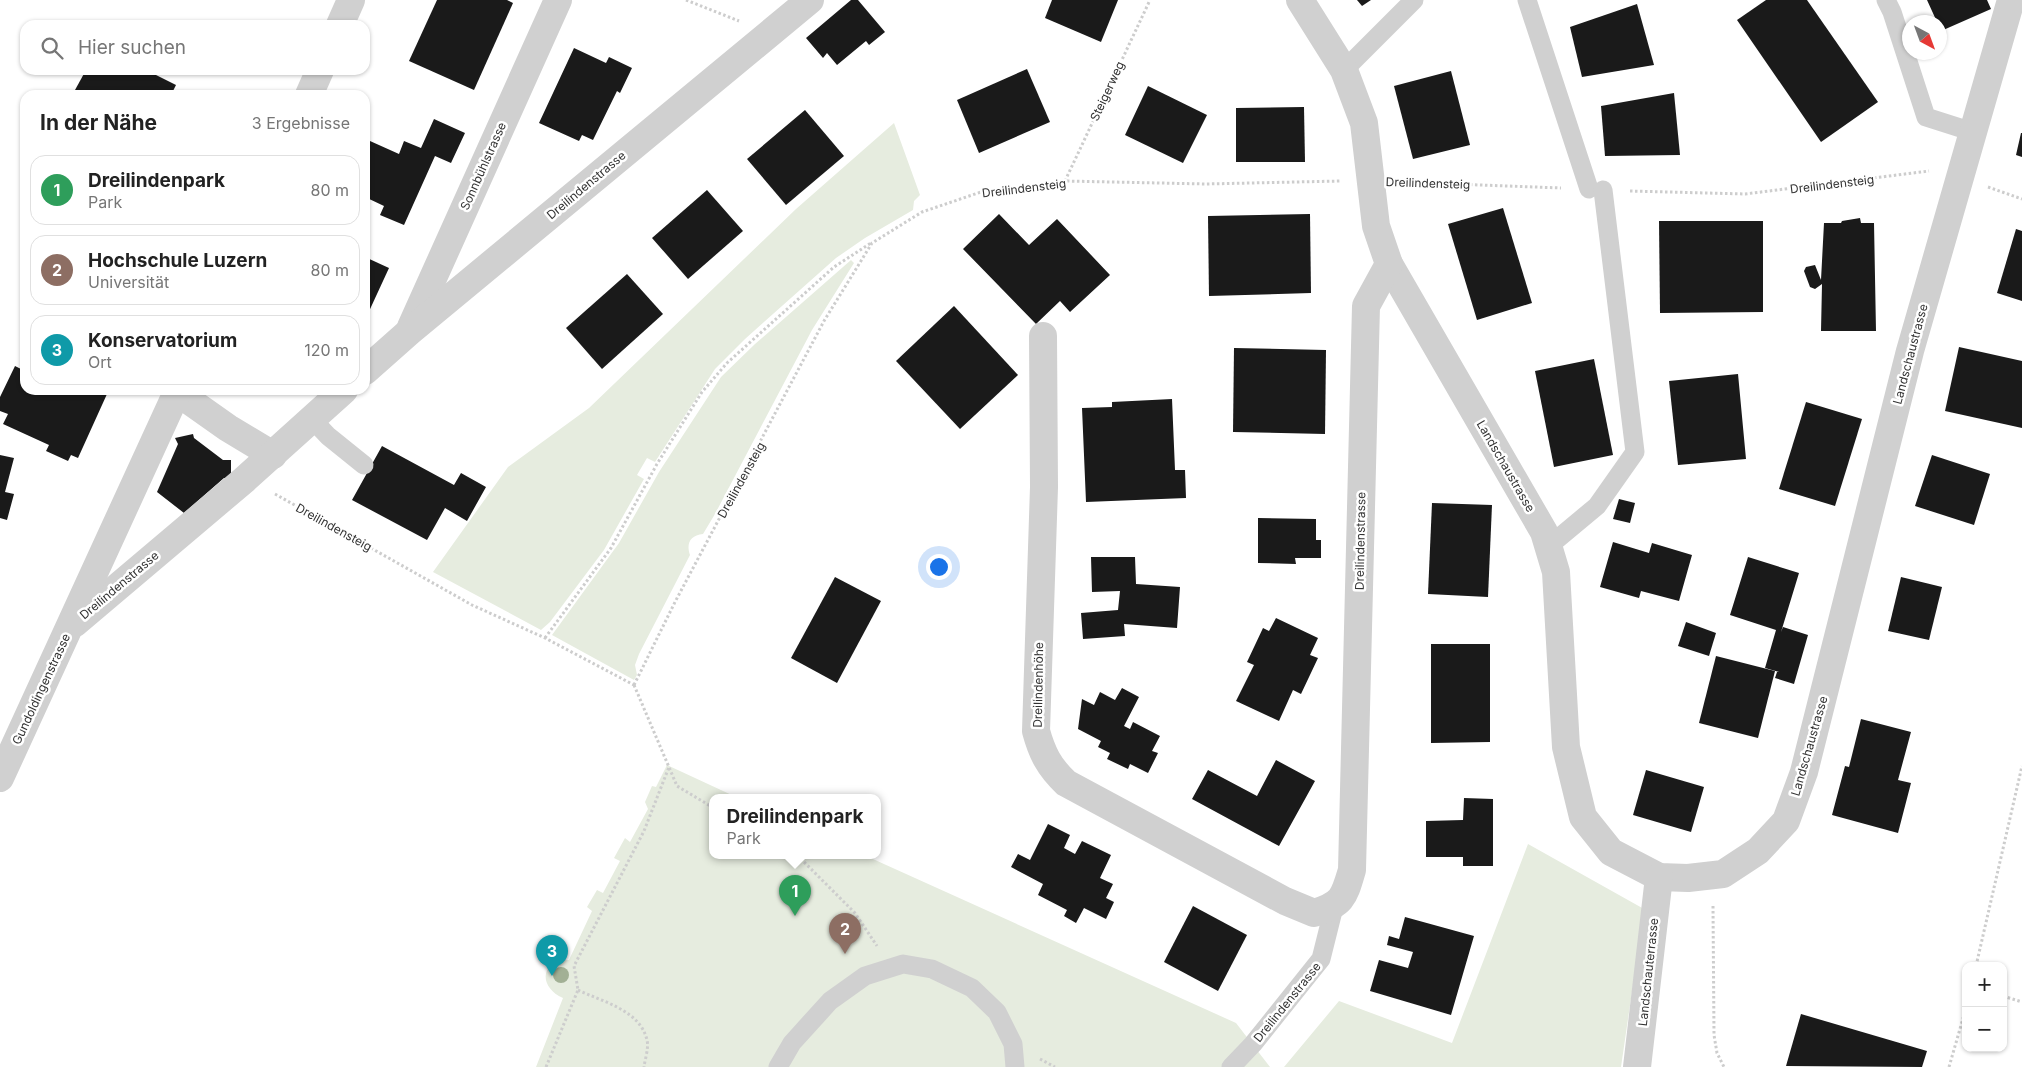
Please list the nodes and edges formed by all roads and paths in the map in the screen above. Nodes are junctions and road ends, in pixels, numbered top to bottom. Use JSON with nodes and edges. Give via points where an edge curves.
{"nodes":[{"id":1,"x":351,"y":0,"type":"edge"},
{"id":2,"x":558,"y":0,"type":"edge"},
{"id":3,"x":686,"y":0,"type":"edge"},
{"id":4,"x":810,"y":0,"type":"edge"},
{"id":5,"x":1150,"y":0,"type":"edge"},
{"id":6,"x":1300,"y":0,"type":"edge"},
{"id":7,"x":1414,"y":0,"type":"edge"},
{"id":8,"x":1527,"y":0,"type":"edge"},
{"id":9,"x":1886,"y":0,"type":"edge"},
{"id":10,"x":2011,"y":0,"type":"edge"},
{"id":11,"x":342,"y":20,"type":"edge"},
{"id":12,"x":740,"y":21,"type":"dead end"},
{"id":13,"x":1344,"y":70,"type":"junction"},
{"id":14,"x":318,"y":75,"type":"edge"},
{"id":15,"x":311,"y":90,"type":"edge"},
{"id":16,"x":1973,"y":132,"type":"junction"},
{"id":17,"x":1937,"y":173,"type":"dead end"},
{"id":18,"x":1064,"y":181,"type":"junction"},
{"id":19,"x":1370,"y":181,"type":"junction"},
{"id":20,"x":1596,"y":190,"type":"junction"},
{"id":21,"x":872,"y":243,"type":"junction"},
{"id":22,"x":1389,"y":264,"type":"junction"},
{"id":23,"x":409,"y":332,"type":"junction"},
{"id":24,"x":1044,"y":336,"type":"dead end"},
{"id":25,"x":370,"y":367,"type":"edge"},
{"id":26,"x":176,"y":395,"type":"edge"},
{"id":27,"x":183,"y":395,"type":"edge"},
{"id":28,"x":338,"y":395,"type":"edge"},
{"id":29,"x":312,"y":419,"type":"junction"},
{"id":30,"x":273,"y":455,"type":"junction"},
{"id":31,"x":364,"y":466,"type":"dead end"},
{"id":32,"x":275,"y":494,"type":"dead end"},
{"id":33,"x":1549,"y":546,"type":"junction"},
{"id":34,"x":70,"y":627,"type":"junction"},
{"id":35,"x":545,"y":638,"type":"junction"},
{"id":36,"x":634,"y":685,"type":"junction"},
{"id":37,"x":2022,"y":766,"type":"edge"},
{"id":38,"x":669,"y":767,"type":"junction"},
{"id":39,"x":0,"y":778,"type":"edge"},
{"id":40,"x":709,"y":805,"type":"edge"},
{"id":41,"x":801,"y":859,"type":"edge"},
{"id":42,"x":1659,"y":877,"type":"junction"},
{"id":43,"x":1713,"y":898,"type":"dead end"},
{"id":44,"x":1334,"y":907,"type":"junction"},
{"id":45,"x":1977,"y":962,"type":"edge"},
{"id":46,"x":892,"y":968,"type":"junction"},
{"id":47,"x":578,"y":990,"type":"junction"},
{"id":48,"x":2007,"y":997,"type":"edge"},
{"id":49,"x":2022,"y":1002,"type":"edge"},
{"id":50,"x":1962,"y":1022,"type":"edge"},
{"id":51,"x":546,"y":1067,"type":"edge"},
{"id":52,"x":644,"y":1067,"type":"edge"},
{"id":53,"x":778,"y":1067,"type":"edge"},
{"id":54,"x":1014,"y":1067,"type":"edge"},
{"id":55,"x":1231,"y":1067,"type":"edge"},
{"id":56,"x":1637,"y":1067,"type":"edge"},
{"id":57,"x":1724,"y":1067,"type":"edge"},
{"id":58,"x":1949,"y":1067,"type":"edge"}],
"edges":[{"from":1,"to":11,"type":"street"},
{"from":2,"to":23,"type":"street","name":"Sonnbühlstrasse"},
{"from":3,"to":12,"type":"path"},
{"from":4,"to":23,"type":"street","name":"Dreilindenstrasse"},
{"from":5,"to":18,"type":"path","name":"Steigerweg"},
{"from":6,"to":13,"type":"street"},
{"from":7,"to":13,"type":"lane"},
{"from":8,"to":20,"type":"lane"},
{"from":9,"to":16,"type":"lane","via":[[1926,117]]},
{"from":10,"to":16,"type":"street","name":"Landschaustrasse"},
{"from":13,"to":19,"type":"street","via":[[1364,123]]},
{"from":14,"to":15,"type":"street"},
{"from":16,"to":42,"type":"street","name":"Landschaustrasse","via":[[1910,351],[1804,772],[1786,821],[1758,851],[1723,874]]},
{"from":17,"to":20,"type":"path","name":"Dreilindensteig","via":[[1931,171],[1745,194]]},
{"from":18,"to":19,"type":"path","name":"Dreilindensteig","via":[[1206,184]]},
{"from":18,"to":21,"type":"path","name":"Dreilindensteig","via":[[981,192],[922,212]]},
{"from":19,"to":20,"type":"path","name":"Dreilindensteig"},
{"from":19,"to":22,"type":"street","via":[[1376,226]]},
{"from":20,"to":33,"type":"lane","via":[[1635,452],[1597,506]]},
{"from":21,"to":35,"type":"path","via":[[855,251],[827,273],[727,363],[702,392],[657,464],[611,548]]},
{"from":21,"to":36,"type":"path","name":"Dreilindensteig","via":[[824,321]]},
{"from":22,"to":33,"type":"street","name":"Landschaustrasse","via":[[1544,532]]},
{"from":22,"to":44,"type":"street","name":"Dreilindenstrasse","via":[[1366,306],[1352,870],[1346,892]]},
{"from":23,"to":25,"type":"street","name":"Dreilindenstrasse"},
{"from":24,"to":44,"type":"street","name":"Dreilindenhöhe","via":[[1044,487],[1036,731],[1042,752],[1052,770],[1066,783],[1285,901],[1314,913]]},
{"from":26,"to":34,"type":"street","name":"Dreilindenstrasse"},
{"from":27,"to":30,"type":"street","name":"Dreilindenstrasse","via":[[228,428]]},
{"from":28,"to":29,"type":"street","name":"Dreilindenstrasse"},
{"from":29,"to":30,"type":"street","name":"Dreilindenstrasse"},
{"from":29,"to":31,"type":"lane"},
{"from":30,"to":34,"type":"street","name":"Dreilindenstrasse"},
{"from":32,"to":35,"type":"path","name":"Dreilindensteig","via":[[472,605]]},
{"from":33,"to":42,"type":"street","name":"Landschaustrasse","via":[[1556,572],[1566,747],[1583,818],[1611,852]]},
{"from":34,"to":39,"type":"street","name":"Gundoldingenstrasse"},
{"from":35,"to":36,"type":"path","name":"Dreilindensteig"},
{"from":36,"to":38,"type":"path"},
{"from":37,"to":45,"type":"path"},
{"from":38,"to":40,"type":"path","via":[[677,786]]},
{"from":38,"to":47,"type":"path","via":[[644,831],[574,966]]},
{"from":41,"to":46,"type":"path","via":[[855,914]]},
{"from":42,"to":56,"type":"street","name":"Landschauterrasse"},
{"from":43,"to":57,"type":"path","via":[[1714,1035]]},
{"from":44,"to":55,"type":"lane","name":"Dreilindenstrasse","via":[[1321,959]]},
{"from":46,"to":53,"type":"lane","via":[[865,976],[830,1001],[792,1043]]},
{"from":46,"to":54,"type":"lane","via":[[903,964],[932,969],[972,988],[997,1012],[1013,1044]]},
{"from":47,"to":51,"type":"path"},
{"from":47,"to":52,"type":"path","via":[[628,1013],[642,1025],[648,1042]]},
{"from":48,"to":49,"type":"path"},
{"from":50,"to":58,"type":"path"}]}
